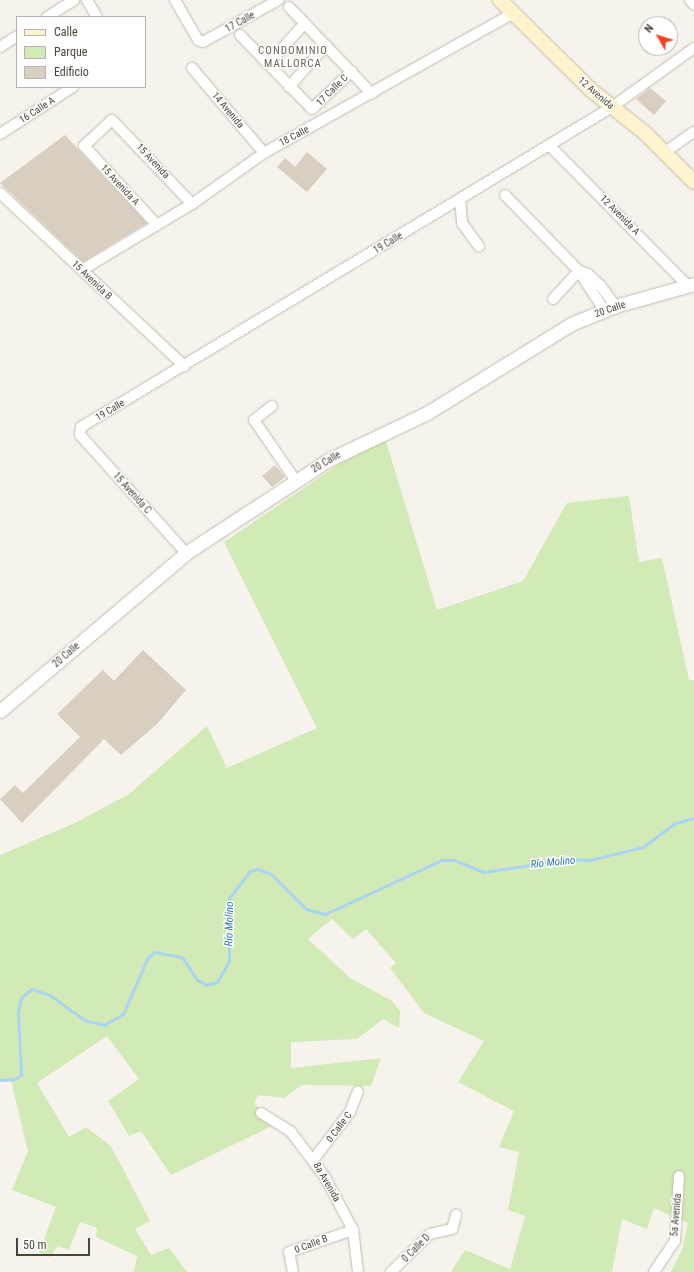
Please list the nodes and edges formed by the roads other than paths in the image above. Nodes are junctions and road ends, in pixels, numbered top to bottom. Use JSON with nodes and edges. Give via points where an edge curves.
{"nodes":[{"id":1,"x":74,"y":0,"type":"edge"},
{"id":2,"x":87,"y":0,"type":"edge"},
{"id":3,"x":175,"y":0,"type":"edge"},
{"id":4,"x":278,"y":0,"type":"edge"},
{"id":5,"x":500,"y":0,"type":"edge"},
{"id":6,"x":690,"y":0,"type":"edge"},
{"id":7,"x":694,"y":5,"type":"edge"},
{"id":8,"x":289,"y":7,"type":"dead end"},
{"id":9,"x":513,"y":13,"type":"junction"},
{"id":10,"x":49,"y":16,"type":"edge"},
{"id":11,"x":96,"y":16,"type":"edge"},
{"id":12,"x":305,"y":23,"type":"junction"},
{"id":13,"x":240,"y":35,"type":"dead end"},
{"id":14,"x":16,"y":37,"type":"edge"},
{"id":15,"x":326,"y":45,"type":"junction"},
{"id":16,"x":0,"y":47,"type":"edge"},
{"id":17,"x":694,"y":48,"type":"edge"},
{"id":18,"x":268,"y":64,"type":"junction"},
{"id":19,"x":192,"y":68,"type":"dead end"},
{"id":20,"x":352,"y":71,"type":"junction"},
{"id":21,"x":289,"y":87,"type":"junction"},
{"id":22,"x":71,"y":88,"type":"edge"},
{"id":23,"x":372,"y":94,"type":"junction"},
{"id":24,"x":612,"y":107,"type":"junction"},
{"id":25,"x":114,"y":120,"type":"joint"},
{"id":26,"x":694,"y":132,"type":"edge"},
{"id":27,"x":0,"y":134,"type":"edge"},
{"id":28,"x":550,"y":145,"type":"junction"},
{"id":29,"x":665,"y":152,"type":"junction"},
{"id":30,"x":264,"y":153,"type":"junction"},
{"id":31,"x":694,"y":182,"type":"edge"},
{"id":32,"x":0,"y":193,"type":"edge"},
{"id":33,"x":505,"y":195,"type":"dead end"},
{"id":34,"x":460,"y":199,"type":"junction"},
{"id":35,"x":192,"y":204,"type":"junction"},
{"id":36,"x":157,"y":225,"type":"junction"},
{"id":37,"x":479,"y":246,"type":"dead end"},
{"id":38,"x":82,"y":270,"type":"junction"},
{"id":39,"x":579,"y":271,"type":"junction"},
{"id":40,"x":691,"y":285,"type":"edge"},
{"id":41,"x":553,"y":299,"type":"dead end"},
{"id":42,"x":609,"y":308,"type":"junction"},
{"id":43,"x":184,"y":366,"type":"junction"},
{"id":44,"x":272,"y":406,"type":"dead end"},
{"id":45,"x":79,"y":432,"type":"joint"},
{"id":46,"x":296,"y":481,"type":"junction"},
{"id":47,"x":186,"y":553,"type":"junction"},
{"id":48,"x":0,"y":712,"type":"edge"},
{"id":49,"x":358,"y":1091,"type":"dead end"},
{"id":50,"x":262,"y":1113,"type":"dead end"},
{"id":51,"x":313,"y":1160,"type":"junction"},
{"id":52,"x":679,"y":1176,"type":"dead end"},
{"id":53,"x":456,"y":1215,"type":"dead end"},
{"id":54,"x":353,"y":1230,"type":"junction"},
{"id":55,"x":292,"y":1272,"type":"edge"},
{"id":56,"x":358,"y":1272,"type":"edge"},
{"id":57,"x":392,"y":1272,"type":"edge"},
{"id":58,"x":654,"y":1272,"type":"edge"}],
"edges":[{"from":1,"to":10,"type":"street"},
{"from":2,"to":11,"type":"street"},
{"from":3,"to":4,"type":"street","name":"17 Calle","via":[[201,42]]},
{"from":5,"to":9,"type":"main road","name":"12 Avenida"},
{"from":6,"to":7,"type":"street"},
{"from":8,"to":12,"type":"street"},
{"from":9,"to":23,"type":"street","name":"18 Calle"},
{"from":9,"to":24,"type":"main road","name":"12 Avenida"},
{"from":12,"to":15,"type":"street"},
{"from":12,"to":18,"type":"street"},
{"from":13,"to":18,"type":"street"},
{"from":14,"to":16,"type":"street"},
{"from":15,"to":20,"type":"street"},
{"from":15,"to":21,"type":"street"},
{"from":17,"to":24,"type":"street","name":"19 Calle"},
{"from":18,"to":21,"type":"street"},
{"from":19,"to":30,"type":"street","name":"14 Avenida"},
{"from":20,"to":21,"type":"street","name":"17 Calle C","via":[[312,109]]},
{"from":20,"to":23,"type":"street"},
{"from":22,"to":27,"type":"street","name":"16 Calle A"},
{"from":23,"to":30,"type":"street","name":"18 Calle"},
{"from":24,"to":28,"type":"street","name":"19 Calle"},
{"from":24,"to":29,"type":"main road","name":"12 Avenida"},
{"from":25,"to":35,"type":"street","name":"15 Avenida"},
{"from":25,"to":36,"type":"street","name":"15 Avenida A","via":[[84,146]]},
{"from":26,"to":29,"type":"street"},
{"from":28,"to":34,"type":"street","name":"19 Calle"},
{"from":28,"to":40,"type":"street","name":"12 Avenida A"},
{"from":29,"to":31,"type":"main road","name":"12 Avenida"},
{"from":30,"to":35,"type":"street","name":"18 Calle"},
{"from":32,"to":38,"type":"street","name":"15 Avenida B"},
{"from":33,"to":39,"type":"street"},
{"from":34,"to":37,"type":"street","via":[[462,223]]},
{"from":34,"to":43,"type":"street","name":"19 Calle"},
{"from":35,"to":36,"type":"street","name":"18 Calle"},
{"from":36,"to":38,"type":"street","name":"18 Calle"},
{"from":38,"to":43,"type":"street","name":"15 Avenida B"},
{"from":39,"to":41,"type":"street"},
{"from":39,"to":42,"type":"street","via":[[600,285]]},
{"from":40,"to":42,"type":"street","name":"20 Calle"},
{"from":42,"to":46,"type":"street","name":"20 Calle","via":[[571,324],[428,413],[355,446]]},
{"from":43,"to":45,"type":"street","name":"19 Calle"},
{"from":44,"to":46,"type":"street","via":[[254,420]]},
{"from":45,"to":47,"type":"street","name":"15 Avenida C"},
{"from":46,"to":47,"type":"street","name":"20 Calle"},
{"from":47,"to":48,"type":"street","name":"20 Calle"},
{"from":49,"to":51,"type":"street","name":"0 Calle C","via":[[350,1112]]},
{"from":50,"to":51,"type":"street","name":"8a Avenida","via":[[291,1132]]},
{"from":51,"to":54,"type":"street","name":"8a Avenida"},
{"from":52,"to":58,"type":"street","name":"5a Avenida","via":[[675,1241]]},
{"from":53,"to":57,"type":"street","name":"0 Calle D","via":[[452,1229],[430,1234]]},
{"from":54,"to":55,"type":"street","name":"0 Calle B","via":[[289,1252]]},
{"from":54,"to":56,"type":"street","name":"8a Avenida"}]}
